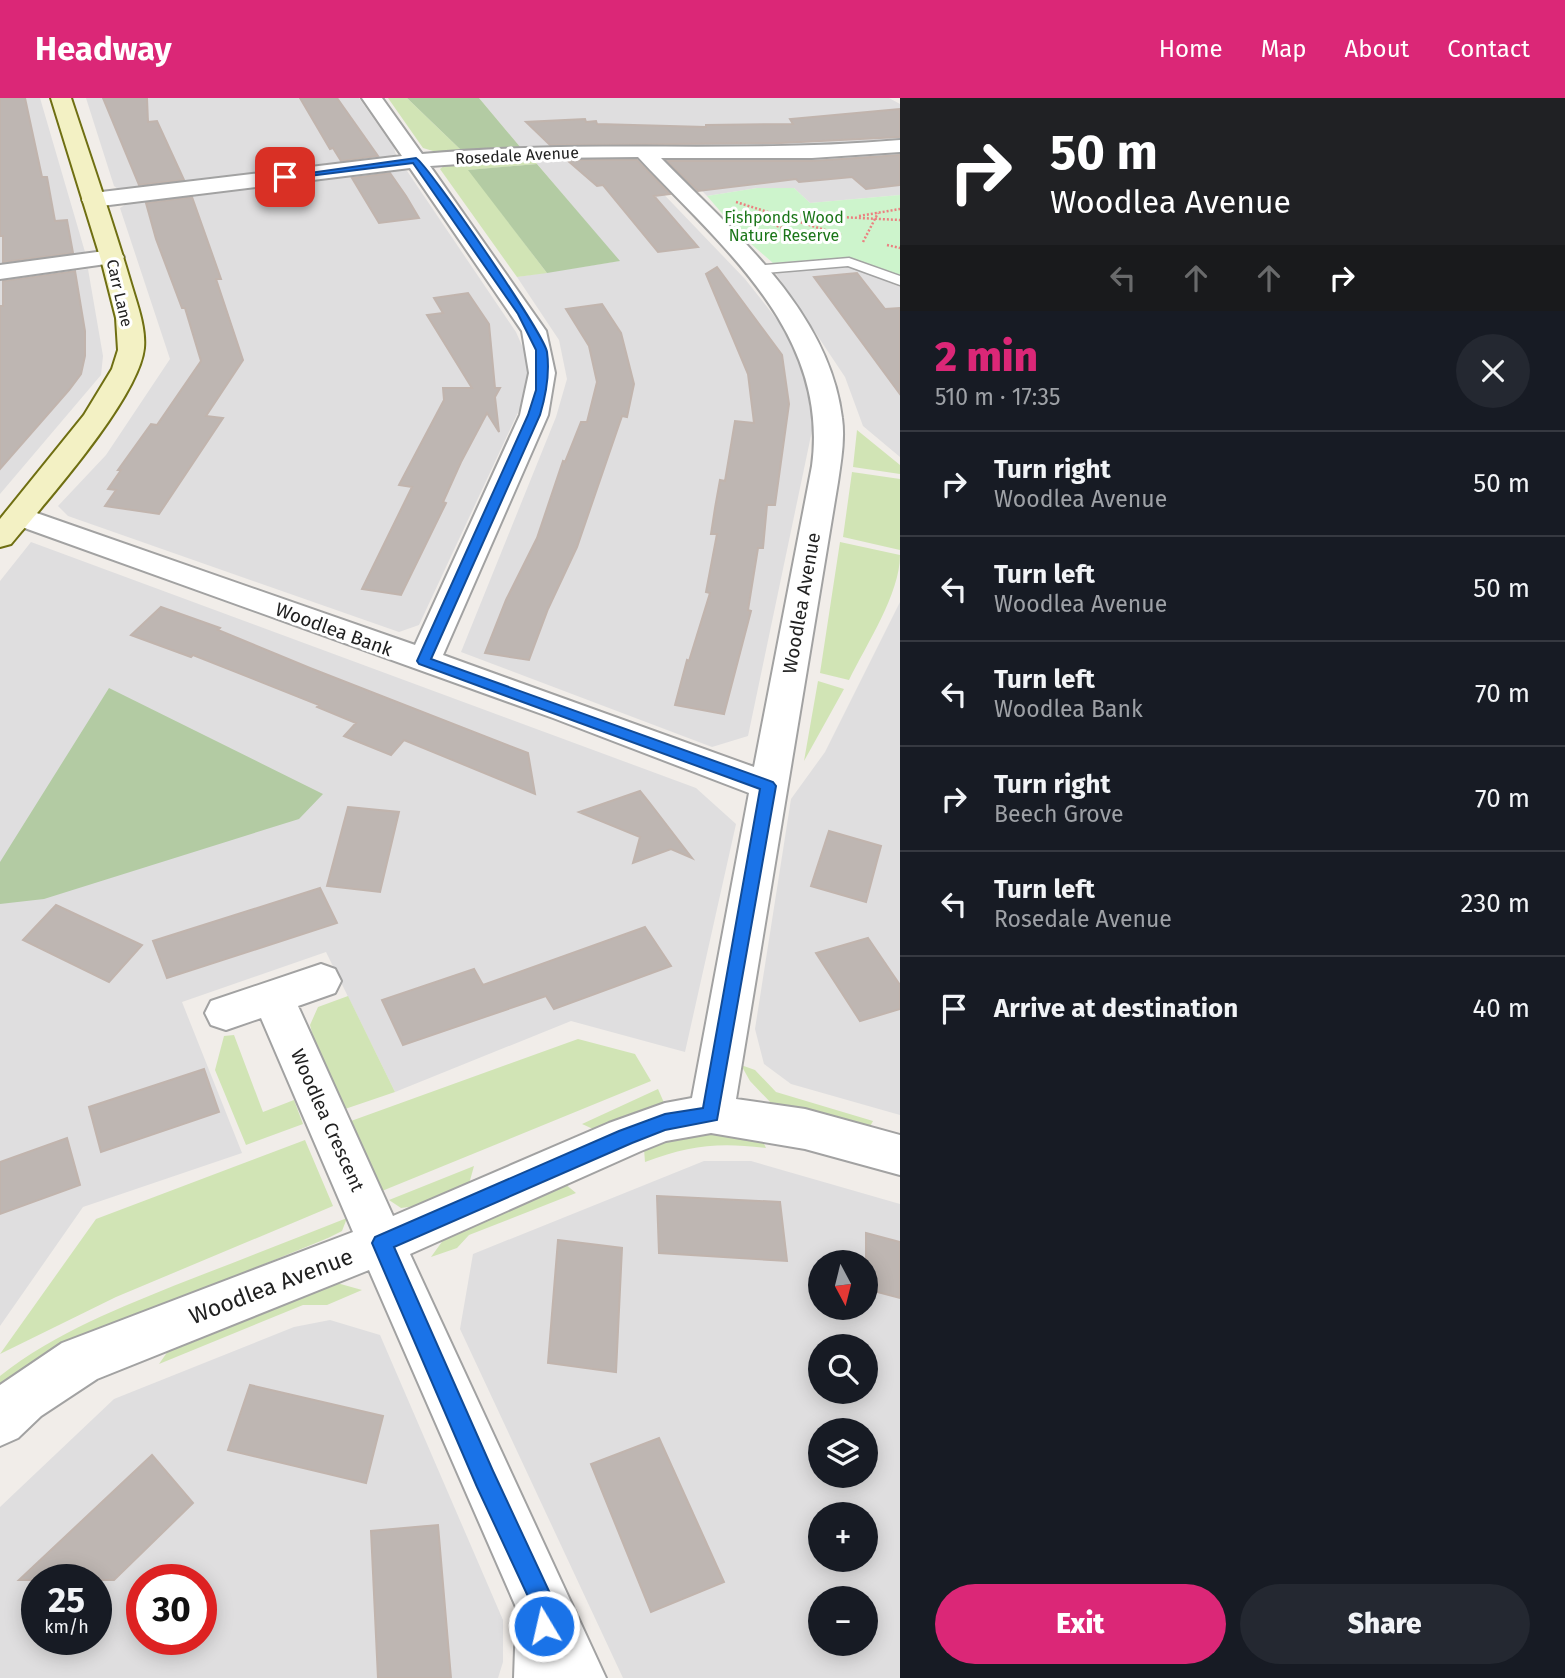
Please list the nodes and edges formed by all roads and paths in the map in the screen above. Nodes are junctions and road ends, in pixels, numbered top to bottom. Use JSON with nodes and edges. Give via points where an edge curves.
{"nodes":[{"id":1,"x":61,"y":98,"type":"edge"},
{"id":2,"x":372,"y":98,"type":"edge"},
{"id":3,"x":900,"y":146,"type":"edge"},
{"id":4,"x":643,"y":151,"type":"junction"},
{"id":5,"x":416,"y":160,"type":"junction"},
{"id":6,"x":93,"y":200,"type":"junction"},
{"id":7,"x":691,"y":203,"type":"junction"},
{"id":8,"x":900,"y":209,"type":"edge"},
{"id":9,"x":772,"y":213,"type":"junction"},
{"id":10,"x":851,"y":218,"type":"junction"},
{"id":11,"x":900,"y":220,"type":"edge"},
{"id":12,"x":851,"y":238,"type":"dead end"},
{"id":13,"x":816,"y":240,"type":"dead end"},
{"id":14,"x":876,"y":244,"type":"dead end"},
{"id":15,"x":900,"y":248,"type":"edge"},
{"id":16,"x":112,"y":257,"type":"junction"},
{"id":17,"x":754,"y":270,"type":"junction"},
{"id":18,"x":0,"y":272,"type":"edge"},
{"id":19,"x":900,"y":281,"type":"edge"},
{"id":20,"x":9,"y":527,"type":"edge"},
{"id":21,"x":424,"y":661,"type":"junction"},
{"id":22,"x":768,"y":786,"type":"junction"},
{"id":23,"x":321,"y":981,"type":"dead end"},
{"id":24,"x":273,"y":997,"type":"junction"},
{"id":25,"x":226,"y":1013,"type":"dead end"},
{"id":26,"x":711,"y":1114,"type":"junction"},
{"id":27,"x":900,"y":1155,"type":"edge"},
{"id":28,"x":382,"y":1243,"type":"junction"},
{"id":29,"x":0,"y":1420,"type":"edge"},
{"id":30,"x":544,"y":1604,"type":"junction"},
{"id":31,"x":544,"y":1678,"type":"edge"},
{"id":32,"x":577,"y":1678,"type":"edge"}],
"edges":[{"from":1,"to":6,"type":"street","name":"Carr Lane"},
{"from":2,"to":5,"type":"street"},
{"from":3,"to":4,"type":"street","name":"Rosedale Avenue","via":[[821,153]]},
{"from":4,"to":5,"type":"street","name":"Rosedale Avenue"},
{"from":4,"to":7,"type":"street","name":"Woodlea Avenue"},
{"from":5,"to":6,"type":"street","name":"Rosedale Avenue"},
{"from":5,"to":21,"type":"street","via":[[534,331],[543,370],[534,415]]},
{"from":6,"to":16,"type":"street","name":"Carr Lane"},
{"from":7,"to":9,"type":"path","via":[[724,199]]},
{"from":7,"to":13,"type":"path","via":[[720,204]]},
{"from":7,"to":17,"type":"street","name":"Woodlea Avenue"},
{"from":8,"to":10,"type":"path"},
{"from":9,"to":10,"type":"path"},
{"from":9,"to":12,"type":"path"},
{"from":10,"to":11,"type":"path"},
{"from":14,"to":15,"type":"path"},
{"from":16,"to":18,"type":"street"},
{"from":16,"to":20,"type":"street","name":"Carr Lane","via":[[130,327],[131,351],[122,380]]},
{"from":17,"to":19,"type":"lane","via":[[849,262]]},
{"from":17,"to":22,"type":"street","name":"Woodlea Avenue","via":[[807,342],[823,382],[829,420]]},
{"from":20,"to":21,"type":"street","name":"Woodlea Bank"},
{"from":21,"to":22,"type":"street","name":"Woodlea Bank"},
{"from":22,"to":26,"type":"street","name":"Woodlea Avenue"},
{"from":23,"to":24,"type":"street"},
{"from":24,"to":25,"type":"street"},
{"from":24,"to":28,"type":"street","name":"Woodlea Crescent"},
{"from":26,"to":27,"type":"street","name":"Woodlea Avenue","via":[[805,1129]]},
{"from":26,"to":28,"type":"street","name":"Woodlea Avenue","via":[[665,1122],[625,1137]]},
{"from":28,"to":29,"type":"street","name":"Woodlea Avenue","via":[[80,1361],[23,1398]]},
{"from":28,"to":30,"type":"street","name":"Woodlea Crescent"},
{"from":30,"to":31,"type":"street"},
{"from":30,"to":32,"type":"street","name":"Woodlea Crescent"}]}
